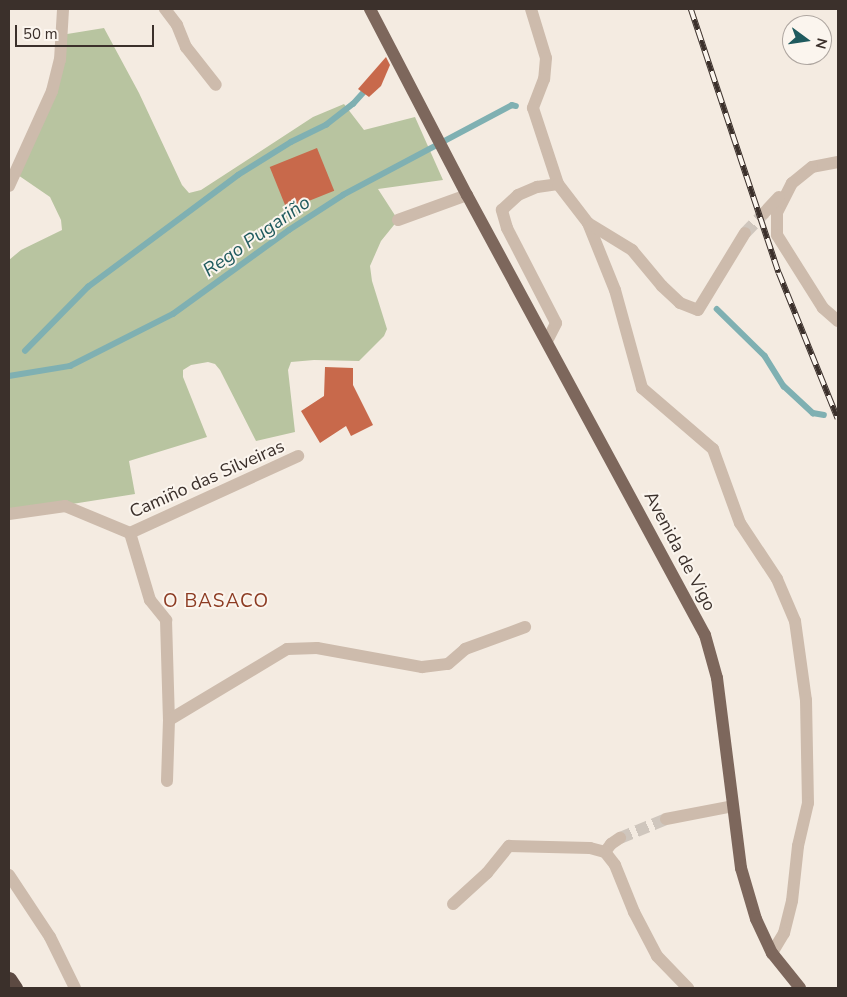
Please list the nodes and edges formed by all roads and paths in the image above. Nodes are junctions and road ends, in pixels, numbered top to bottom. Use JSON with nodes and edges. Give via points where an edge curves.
{"nodes":[{"id":1,"x":63,"y":9,"type":"edge"},
{"id":2,"x":165,"y":9,"type":"edge"},
{"id":3,"x":370,"y":9,"type":"edge"},
{"id":4,"x":531,"y":9,"type":"edge"},
{"id":5,"x":216,"y":84,"type":"dead end"},
{"id":6,"x":838,"y":162,"type":"edge"},
{"id":7,"x":792,"y":183,"type":"junction"},
{"id":8,"x":558,"y":184,"type":"junction"},
{"id":9,"x":9,"y":186,"type":"edge"},
{"id":10,"x":464,"y":189,"type":"junction"},
{"id":11,"x":764,"y":213,"type":"tunnel mouth"},
{"id":12,"x":398,"y":220,"type":"dead end"},
{"id":13,"x":588,"y":223,"type":"junction"},
{"id":14,"x":745,"y":233,"type":"tunnel mouth"},
{"id":15,"x":838,"y":321,"type":"edge"},
{"id":16,"x":547,"y":341,"type":"junction"},
{"id":17,"x":298,"y":456,"type":"dead end"},
{"id":18,"x":9,"y":514,"type":"edge"},
{"id":19,"x":130,"y":533,"type":"junction"},
{"id":20,"x":525,"y":627,"type":"dead end"},
{"id":21,"x":169,"y":720,"type":"junction"},
{"id":22,"x":167,"y":781,"type":"dead end"},
{"id":23,"x":733,"y":806,"type":"junction"},
{"id":24,"x":666,"y":819,"type":"tunnel mouth"},
{"id":25,"x":620,"y":838,"type":"tunnel mouth"},
{"id":26,"x":605,"y":852,"type":"junction"},
{"id":27,"x":9,"y":874,"type":"edge"},
{"id":28,"x":453,"y":904,"type":"dead end"},
{"id":29,"x":772,"y":952,"type":"junction"},
{"id":30,"x":9,"y":979,"type":"edge"},
{"id":31,"x":15,"y":988,"type":"edge"},
{"id":32,"x":75,"y":988,"type":"edge"},
{"id":33,"x":688,"y":988,"type":"edge"},
{"id":34,"x":800,"y":988,"type":"edge"}],
"edges":[{"from":1,"to":9,"type":"street","via":[[60,60],[52,91]]},
{"from":2,"to":5,"type":"street","via":[[177,25],[186,47]]},
{"from":3,"to":10,"type":"main road","name":"Avenida de Vigo"},
{"from":4,"to":8,"type":"street","via":[[546,58],[544,78],[533,108]]},
{"from":6,"to":7,"type":"street","via":[[812,167]]},
{"from":7,"to":11,"type":"street"},
{"from":7,"to":15,"type":"street","via":[[776,212],[777,235],[823,308]]},
{"from":8,"to":13,"type":"street"},
{"from":8,"to":16,"type":"street","via":[[537,187],[518,195],[502,210],[507,228],[556,323]]},
{"from":10,"to":12,"type":"street"},
{"from":10,"to":16,"type":"main road","name":"Avenida de Vigo"},
{"from":13,"to":14,"type":"street","via":[[632,250],[680,303],[698,310]]},
{"from":13,"to":29,"type":"street","via":[[615,290],[642,388],[713,449],[740,523],[777,580],[795,621],[806,700],[808,803],[786,925]]},
{"from":16,"to":23,"type":"main road","name":"Avenida de Vigo","via":[[705,635],[717,678]]},
{"from":17,"to":19,"type":"street","name":"Camiño das Silveiras"},
{"from":18,"to":19,"type":"street","via":[[65,506]]},
{"from":19,"to":21,"type":"street","via":[[150,600],[166,620]]},
{"from":20,"to":21,"type":"street","via":[[465,649],[448,664],[422,667],[317,648],[287,649]]},
{"from":21,"to":22,"type":"street"},
{"from":23,"to":24,"type":"street"},
{"from":23,"to":29,"type":"main road","name":"Avenida de Vigo","via":[[741,868],[756,919]]},
{"from":25,"to":26,"type":"street"},
{"from":26,"to":28,"type":"street","via":[[590,848],[509,846],[487,873]]},
{"from":26,"to":33,"type":"street","via":[[615,865],[657,956]]},
{"from":27,"to":32,"type":"street","via":[[50,936]]},
{"from":29,"to":34,"type":"main road","name":"Avenida de Vigo"},
{"from":30,"to":31,"type":"highway"}]}
